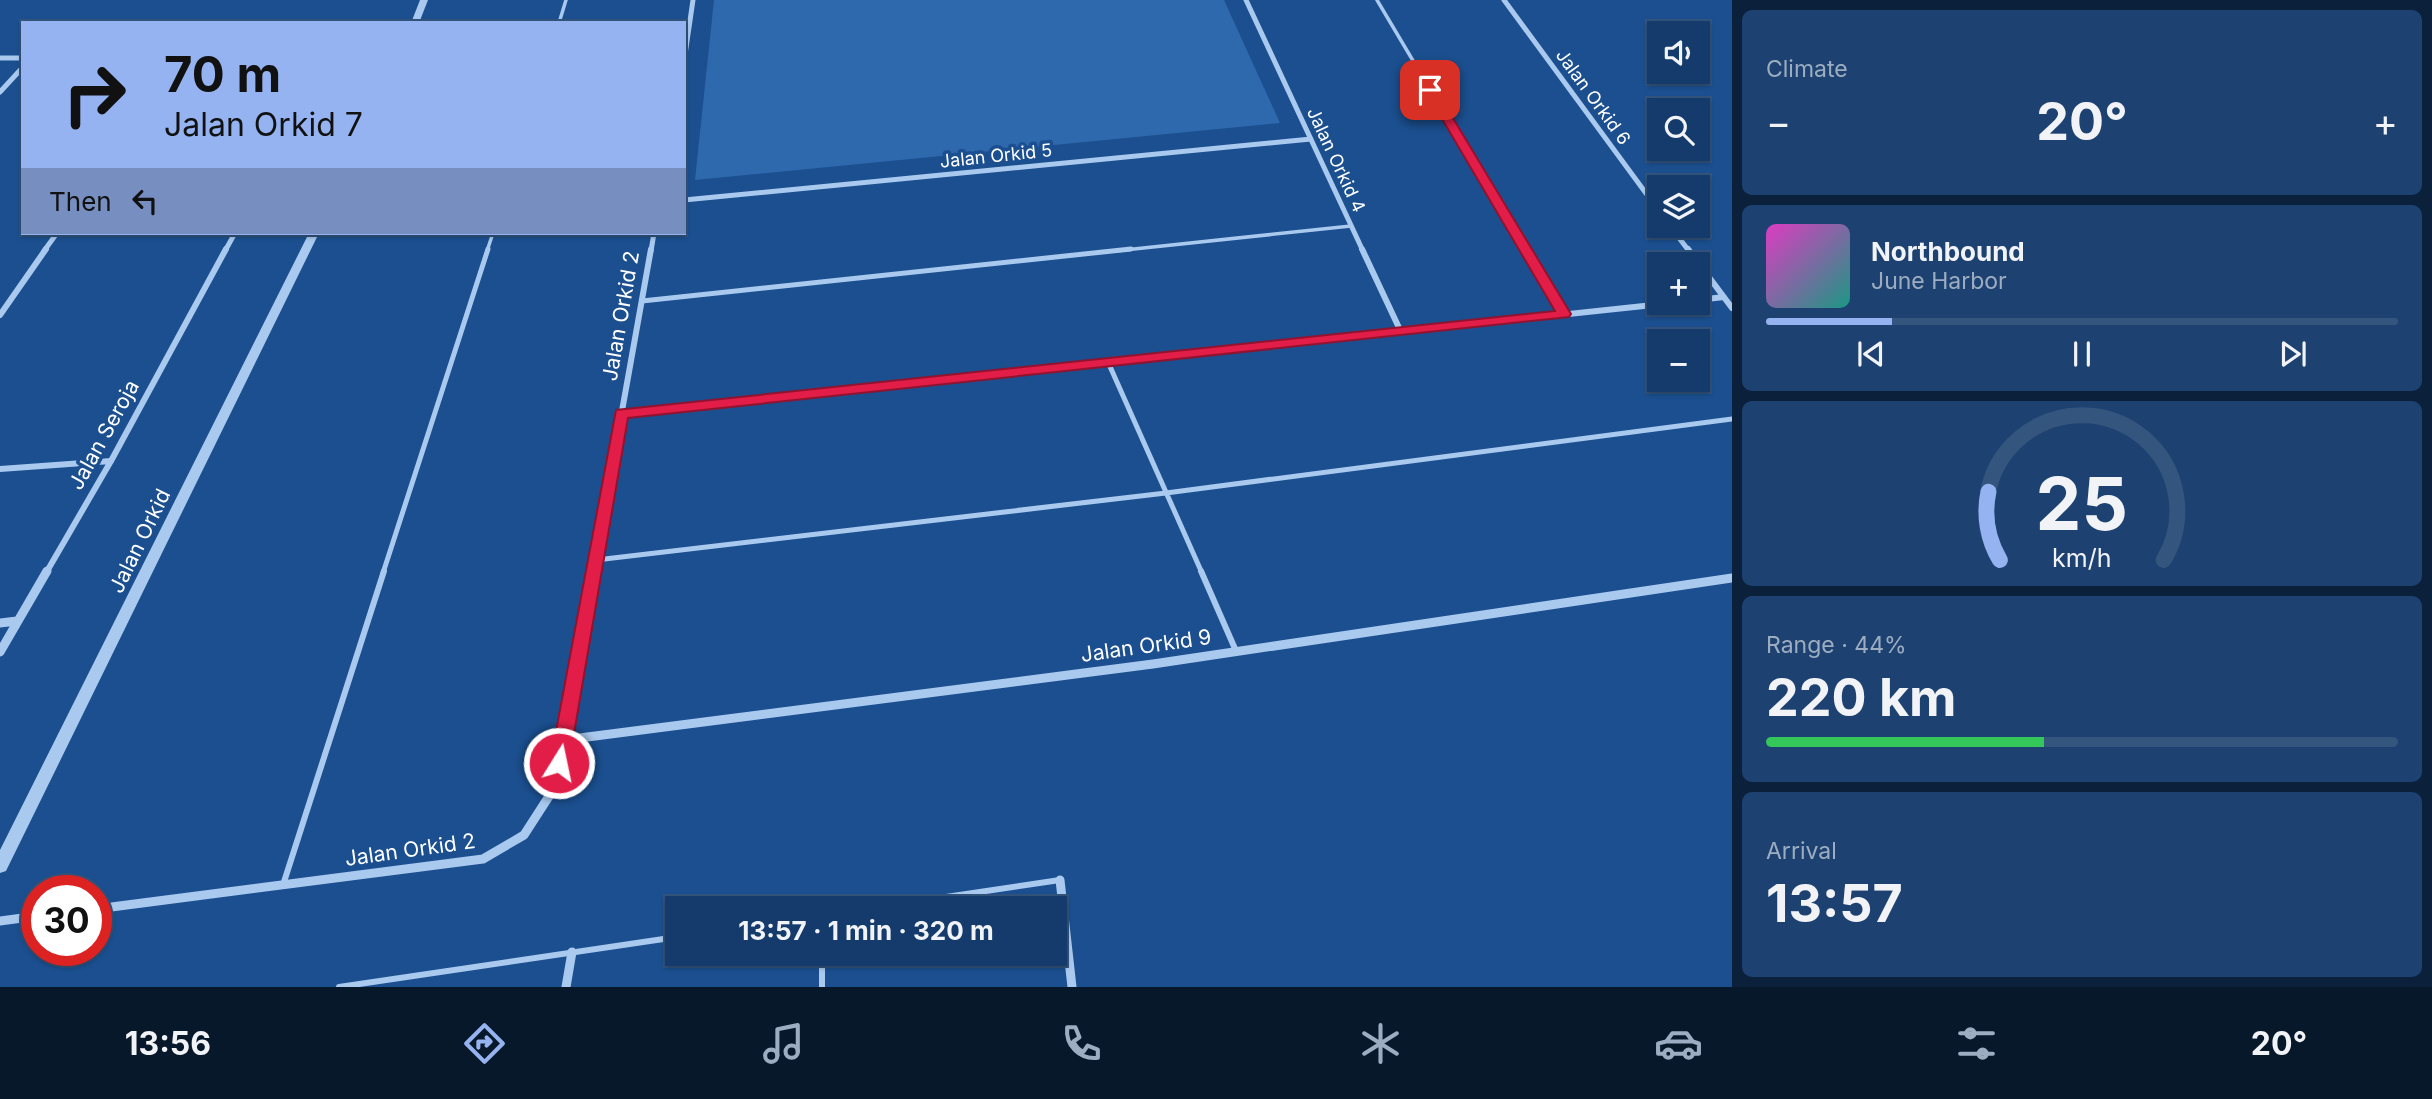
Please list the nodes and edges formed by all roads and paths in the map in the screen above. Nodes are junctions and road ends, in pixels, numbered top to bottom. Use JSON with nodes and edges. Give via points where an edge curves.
{"nodes":[{"id":1,"x":424,"y":0,"type":"edge"},
{"id":2,"x":566,"y":0,"type":"edge"},
{"id":3,"x":693,"y":0,"type":"edge"},
{"id":4,"x":1247,"y":0,"type":"edge"},
{"id":5,"x":1377,"y":0,"type":"edge"},
{"id":6,"x":1504,"y":0,"type":"edge"},
{"id":7,"x":416,"y":21,"type":"edge"},
{"id":8,"x":560,"y":21,"type":"edge"},
{"id":9,"x":686,"y":48,"type":"edge"},
{"id":10,"x":0,"y":58,"type":"edge"},
{"id":11,"x":21,"y":58,"type":"edge"},
{"id":12,"x":21,"y":69,"type":"edge"},
{"id":13,"x":0,"y":92,"type":"edge"},
{"id":14,"x":1311,"y":139,"type":"junction"},
{"id":15,"x":1647,"y":195,"type":"edge"},
{"id":16,"x":686,"y":200,"type":"edge"},
{"id":17,"x":1351,"y":226,"type":"junction"},
{"id":18,"x":56,"y":235,"type":"edge"},
{"id":19,"x":234,"y":235,"type":"edge"},
{"id":20,"x":313,"y":235,"type":"edge"},
{"id":21,"x":492,"y":235,"type":"edge"},
{"id":22,"x":654,"y":235,"type":"edge"},
{"id":23,"x":1679,"y":238,"type":"edge"},
{"id":24,"x":1724,"y":297,"type":"junction"},
{"id":25,"x":1710,"y":299,"type":"edge"},
{"id":26,"x":642,"y":301,"type":"junction"},
{"id":27,"x":1647,"y":306,"type":"edge"},
{"id":28,"x":1732,"y":308,"type":"edge"},
{"id":29,"x":0,"y":314,"type":"edge"},
{"id":30,"x":1564,"y":314,"type":"junction"},
{"id":31,"x":1401,"y":332,"type":"junction"},
{"id":32,"x":1108,"y":362,"type":"junction"},
{"id":33,"x":622,"y":414,"type":"junction"},
{"id":34,"x":1732,"y":419,"type":"edge"},
{"id":35,"x":111,"y":461,"type":"junction"},
{"id":36,"x":0,"y":468,"type":"edge"},
{"id":37,"x":1166,"y":493,"type":"junction"},
{"id":38,"x":596,"y":560,"type":"junction"},
{"id":39,"x":1732,"y":578,"type":"edge"},
{"id":40,"x":17,"y":621,"type":"junction"},
{"id":41,"x":0,"y":623,"type":"edge"},
{"id":42,"x":1236,"y":651,"type":"junction"},
{"id":43,"x":0,"y":652,"type":"edge"},
{"id":44,"x":564,"y":740,"type":"junction"},
{"id":45,"x":0,"y":866,"type":"edge"},
{"id":46,"x":1060,"y":880,"type":"joint"},
{"id":47,"x":283,"y":885,"type":"junction"},
{"id":48,"x":953,"y":896,"type":"edge"},
{"id":49,"x":112,"y":907,"type":"edge"},
{"id":50,"x":21,"y":918,"type":"edge"},
{"id":51,"x":0,"y":921,"type":"edge"},
{"id":52,"x":665,"y":939,"type":"edge"},
{"id":53,"x":572,"y":952,"type":"junction"},
{"id":54,"x":822,"y":966,"type":"edge"},
{"id":55,"x":339,"y":987,"type":"edge"},
{"id":56,"x":566,"y":987,"type":"edge"},
{"id":57,"x":821,"y":987,"type":"edge"},
{"id":58,"x":1072,"y":987,"type":"edge"}],
"edges":[{"from":1,"to":7,"type":"street"},
{"from":2,"to":8,"type":"lane"},
{"from":3,"to":9,"type":"street"},
{"from":4,"to":14,"type":"street","name":"Jalan Orkid 4"},
{"from":5,"to":30,"type":"lane"},
{"from":6,"to":15,"type":"street","name":"Jalan Orkid 6"},
{"from":10,"to":11,"type":"street"},
{"from":12,"to":13,"type":"street"},
{"from":14,"to":16,"type":"street","name":"Jalan Orkid 5"},
{"from":14,"to":17,"type":"street","name":"Jalan Orkid 4"},
{"from":17,"to":26,"type":"lane"},
{"from":17,"to":31,"type":"street","name":"Jalan Orkid 4"},
{"from":18,"to":29,"type":"street"},
{"from":19,"to":35,"type":"street","name":"Jalan Seroja"},
{"from":20,"to":45,"type":"street","name":"Jalan Orkid"},
{"from":21,"to":47,"type":"lane"},
{"from":22,"to":26,"type":"street","name":"Jalan Orkid 2"},
{"from":23,"to":24,"type":"street"},
{"from":24,"to":25,"type":"street"},
{"from":24,"to":28,"type":"street"},
{"from":26,"to":33,"type":"street","name":"Jalan Orkid 2"},
{"from":27,"to":30,"type":"street"},
{"from":30,"to":31,"type":"street"},
{"from":31,"to":32,"type":"street"},
{"from":32,"to":33,"type":"street"},
{"from":32,"to":37,"type":"lane"},
{"from":33,"to":38,"type":"street","name":"Jalan Orkid 2"},
{"from":34,"to":37,"type":"lane"},
{"from":35,"to":36,"type":"street"},
{"from":35,"to":40,"type":"street","name":"Jalan Seroja"},
{"from":37,"to":38,"type":"lane"},
{"from":37,"to":42,"type":"lane"},
{"from":38,"to":44,"type":"street","name":"Jalan Orkid 2"},
{"from":39,"to":42,"type":"street","name":"Jalan Orkid 9"},
{"from":40,"to":41,"type":"street"},
{"from":40,"to":43,"type":"street","name":"Jalan Seroja"},
{"from":42,"to":44,"type":"street","name":"Jalan Orkid 9"},
{"from":44,"to":47,"type":"street","name":"Jalan Orkid 2","via":[[555,787],[524,835],[483,859]]},
{"from":46,"to":48,"type":"lane"},
{"from":46,"to":58,"type":"street"},
{"from":47,"to":49,"type":"street","name":"Jalan Orkid 2"},
{"from":50,"to":51,"type":"street"},
{"from":52,"to":53,"type":"lane"},
{"from":53,"to":55,"type":"lane"},
{"from":53,"to":56,"type":"street"},
{"from":54,"to":57,"type":"lane"}]}
